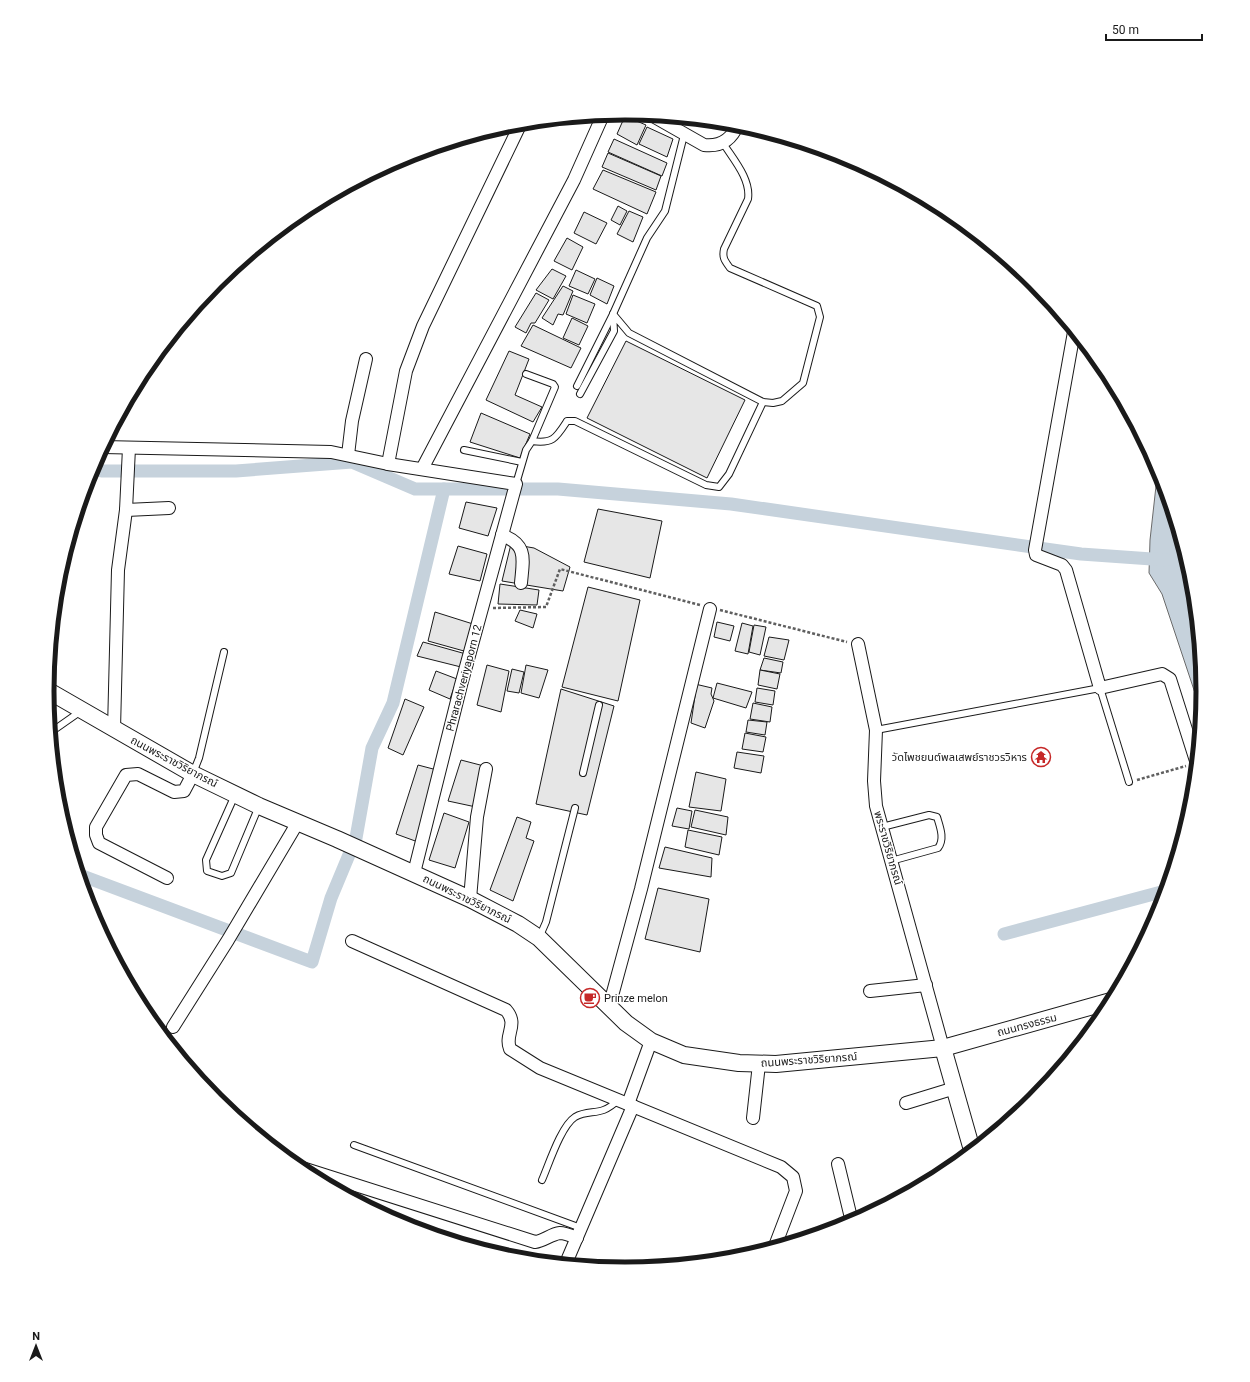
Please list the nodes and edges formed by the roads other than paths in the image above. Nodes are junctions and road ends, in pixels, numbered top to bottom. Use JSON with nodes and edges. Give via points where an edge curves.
{"nodes":[{"id":1,"x":600,"y":121,"type":"edge"},
{"id":2,"x":662,"y":121,"type":"edge"},
{"id":3,"x":517,"y":130,"type":"edge"},
{"id":4,"x":735,"y":131,"type":"edge"},
{"id":5,"x":684,"y":135,"type":"junction"},
{"id":6,"x":723,"y":143,"type":"junction"},
{"id":7,"x":613,"y":314,"type":"junction"},
{"id":8,"x":1073,"y":337,"type":"edge"},
{"id":9,"x":366,"y":359,"type":"dead end"},
{"id":10,"x":526,"y":374,"type":"dead end"},
{"id":11,"x":577,"y":386,"type":"dead end"},
{"id":12,"x":580,"y":394,"type":"dead end"},
{"id":13,"x":763,"y":402,"type":"junction"},
{"id":14,"x":532,"y":441,"type":"junction"},
{"id":15,"x":108,"y":448,"type":"edge"},
{"id":16,"x":464,"y":450,"type":"dead end"},
{"id":17,"x":129,"y":454,"type":"junction"},
{"id":18,"x":348,"y":455,"type":"junction"},
{"id":19,"x":522,"y":462,"type":"junction"},
{"id":20,"x":388,"y":464,"type":"junction"},
{"id":21,"x":422,"y":470,"type":"junction"},
{"id":22,"x":516,"y":486,"type":"junction"},
{"id":23,"x":169,"y":508,"type":"dead end"},
{"id":24,"x":126,"y":510,"type":"junction"},
{"id":25,"x":502,"y":535,"type":"junction"},
{"id":26,"x":521,"y":583,"type":"dead end"},
{"id":27,"x":709,"y":608,"type":"road end"},
{"id":28,"x":858,"y":644,"type":"road end"},
{"id":29,"x":224,"y":652,"type":"dead end"},
{"id":30,"x":1100,"y":688,"type":"junction"},
{"id":31,"x":54,"y":694,"type":"edge"},
{"id":32,"x":599,"y":705,"type":"dead end"},
{"id":33,"x":81,"y":710,"type":"junction"},
{"id":34,"x":55,"y":729,"type":"edge"},
{"id":35,"x":114,"y":729,"type":"junction"},
{"id":36,"x":876,"y":730,"type":"junction"},
{"id":37,"x":1192,"y":761,"type":"edge"},
{"id":38,"x":486,"y":769,"type":"dead end"},
{"id":39,"x":193,"y":774,"type":"junction"},
{"id":40,"x":583,"y":774,"type":"dead end"},
{"id":41,"x":1130,"y":782,"type":"road end"},
{"id":42,"x":235,"y":795,"type":"junction"},
{"id":43,"x":259,"y":806,"type":"junction"},
{"id":44,"x":575,"y":808,"type":"dead end"},
{"id":45,"x":298,"y":822,"type":"junction"},
{"id":46,"x":882,"y":827,"type":"junction"},
{"id":47,"x":892,"y":861,"type":"junction"},
{"id":48,"x":414,"y":873,"type":"junction"},
{"id":49,"x":167,"y":878,"type":"dead end"},
{"id":50,"x":470,"y":899,"type":"junction"},
{"id":51,"x":539,"y":938,"type":"junction"},
{"id":52,"x":352,"y":941,"type":"dead end"},
{"id":53,"x":926,"y":985,"type":"junction"},
{"id":54,"x":870,"y":991,"type":"dead end"},
{"id":55,"x":1102,"y":1004,"type":"edge"},
{"id":56,"x":609,"y":1008,"type":"junction"},
{"id":57,"x":173,"y":1027,"type":"dead end"},
{"id":58,"x":651,"y":1041,"type":"junction"},
{"id":59,"x":943,"y":1048,"type":"junction"},
{"id":60,"x":759,"y":1064,"type":"junction"},
{"id":61,"x":955,"y":1088,"type":"junction"},
{"id":62,"x":626,"y":1103,"type":"junction"},
{"id":63,"x":906,"y":1103,"type":"dead end"},
{"id":64,"x":753,"y":1118,"type":"dead end"},
{"id":65,"x":354,"y":1146,"type":"dead end"},
{"id":66,"x":971,"y":1146,"type":"edge"},
{"id":67,"x":838,"y":1164,"type":"dead end"},
{"id":68,"x":323,"y":1175,"type":"edge"},
{"id":69,"x":542,"y":1180,"type":"dead end"},
{"id":70,"x":851,"y":1216,"type":"edge"},
{"id":71,"x":579,"y":1233,"type":"junction"},
{"id":72,"x":777,"y":1242,"type":"edge"},
{"id":73,"x":568,"y":1259,"type":"edge"}],
"edges":[{"from":1,"to":21,"type":"street","via":[[574,180]]},
{"from":2,"to":5,"type":"street"},
{"from":3,"to":20,"type":"street","via":[[422,326],[406,371]]},
{"from":4,"to":6,"type":"street"},
{"from":5,"to":6,"type":"street","via":[[704,145],[714,146]]},
{"from":5,"to":7,"type":"lane","via":[[665,211],[647,238]]},
{"from":6,"to":13,"type":"lane","via":[[737,163],[749,191],[748,199],[724,249],[724,261],[730,268],[817,306],[820,317],[803,383],[782,401]]},
{"from":7,"to":11,"type":"lane"},
{"from":7,"to":12,"type":"lane","via":[[614,332]]},
{"from":7,"to":13,"type":"lane","via":[[629,333]]},
{"from":8,"to":30,"type":"street","via":[[1035,550],[1036,555],[1062,565],[1066,570]]},
{"from":9,"to":18,"type":"street","via":[[352,421]]},
{"from":10,"to":14,"type":"lane","via":[[555,387]]},
{"from":13,"to":14,"type":"lane","via":[[729,474],[718,487],[706,485],[575,421],[567,421],[554,439],[544,442]]},
{"from":14,"to":19,"type":"lane"},
{"from":15,"to":17,"type":"street"},
{"from":16,"to":19,"type":"lane"},
{"from":17,"to":18,"type":"street","via":[[308,451]]},
{"from":17,"to":24,"type":"street"},
{"from":18,"to":20,"type":"street"},
{"from":19,"to":22,"type":"lane"},
{"from":20,"to":21,"type":"street"},
{"from":21,"to":22,"type":"street"},
{"from":22,"to":25,"type":"street","name":"Phrarachveriyaporn 12"},
{"from":23,"to":24,"type":"street"},
{"from":24,"to":35,"type":"street","via":[[118,570]]},
{"from":25,"to":26,"type":"street","via":[[514,540],[520,547],[523,559]]},
{"from":25,"to":48,"type":"street","name":"Phrarachveriyaporn 12"},
{"from":27,"to":56,"type":"street","via":[[641,889]]},
{"from":28,"to":36,"type":"street","name":"พระราชวิริยาภรณ์"},
{"from":29,"to":39,"type":"lane"},
{"from":30,"to":36,"type":"lane"},
{"from":30,"to":37,"type":"street","via":[[1162,674],[1170,679]]},
{"from":30,"to":41,"type":"lane"},
{"from":31,"to":33,"type":"main road","name":"ถนนพระราชวิริยาภรณ์"},
{"from":32,"to":40,"type":"lane"},
{"from":33,"to":34,"type":"lane"},
{"from":33,"to":35,"type":"main road","name":"ถนนพระราชวิริยาภรณ์"},
{"from":35,"to":39,"type":"main road","name":"ถนนพระราชวิริยาภรณ์"},
{"from":36,"to":46,"type":"street","name":"พระราชวิริยาภรณ์","via":[[874,781],[876,806]]},
{"from":38,"to":50,"type":"street","via":[[477,817]]},
{"from":39,"to":42,"type":"main road","name":"ถนนพระราชวิริยาภรณ์"},
{"from":39,"to":49,"type":"street","via":[[184,791],[179,793],[138,774],[126,775],[96,827],[99,843]]},
{"from":42,"to":43,"type":"main road","name":"ถนนพระราชวิริยาภรณ์"},
{"from":42,"to":43,"type":"lane","via":[[206,860],[207,870],[222,876],[231,873]]},
{"from":43,"to":45,"type":"main road","name":"ถนนพระราชวิริยาภรณ์"},
{"from":44,"to":51,"type":"lane","via":[[546,922]]},
{"from":45,"to":48,"type":"main road","name":"ถนนพระราชวิริยาภรณ์"},
{"from":45,"to":57,"type":"street"},
{"from":46,"to":47,"type":"street","name":"พระราชวิริยาภรณ์"},
{"from":46,"to":47,"type":"lane","via":[[929,815],[937,817],[941,831],[941,844],[938,848]]},
{"from":47,"to":53,"type":"street","name":"พระราชวิริยาภรณ์"},
{"from":48,"to":50,"type":"main road","name":"ถนนพระราชวิริยาภรณ์"},
{"from":50,"to":51,"type":"main road","name":"ถนนพระราชวิริยาภรณ์","via":[[496,911]]},
{"from":51,"to":56,"type":"main road","name":"ถนนพระราชวิริยาภรณ์"},
{"from":52,"to":62,"type":"street","via":[[506,1010],[511,1015],[512,1022],[508,1045],[517,1055],[540,1068]]},
{"from":53,"to":54,"type":"street"},
{"from":53,"to":59,"type":"street","name":"พระราชวิริยาภรณ์"},
{"from":55,"to":59,"type":"main road","name":"ถนนทรงธรรม"},
{"from":56,"to":58,"type":"main road","name":"ถนนพระราชวิริยาภรณ์"},
{"from":58,"to":60,"type":"main road","name":"ถนนพระราชวิริยาภรณ์","via":[[684,1055]]},
{"from":58,"to":62,"type":"street"},
{"from":59,"to":60,"type":"main road","name":"ถนนพระราชวิริยาภรณ์","via":[[793,1064]]},
{"from":59,"to":61,"type":"main road"},
{"from":60,"to":64,"type":"street"},
{"from":61,"to":63,"type":"street"},
{"from":61,"to":66,"type":"main road"},
{"from":62,"to":69,"type":"lane","via":[[576,1117],[566,1125]]},
{"from":62,"to":71,"type":"street"},
{"from":62,"to":72,"type":"street","via":[[781,1167],[793,1177],[796,1191]]},
{"from":65,"to":71,"type":"lane"},
{"from":67,"to":70,"type":"street"},
{"from":68,"to":71,"type":"street","via":[[535,1242],[561,1233]]},
{"from":71,"to":73,"type":"street"}]}
